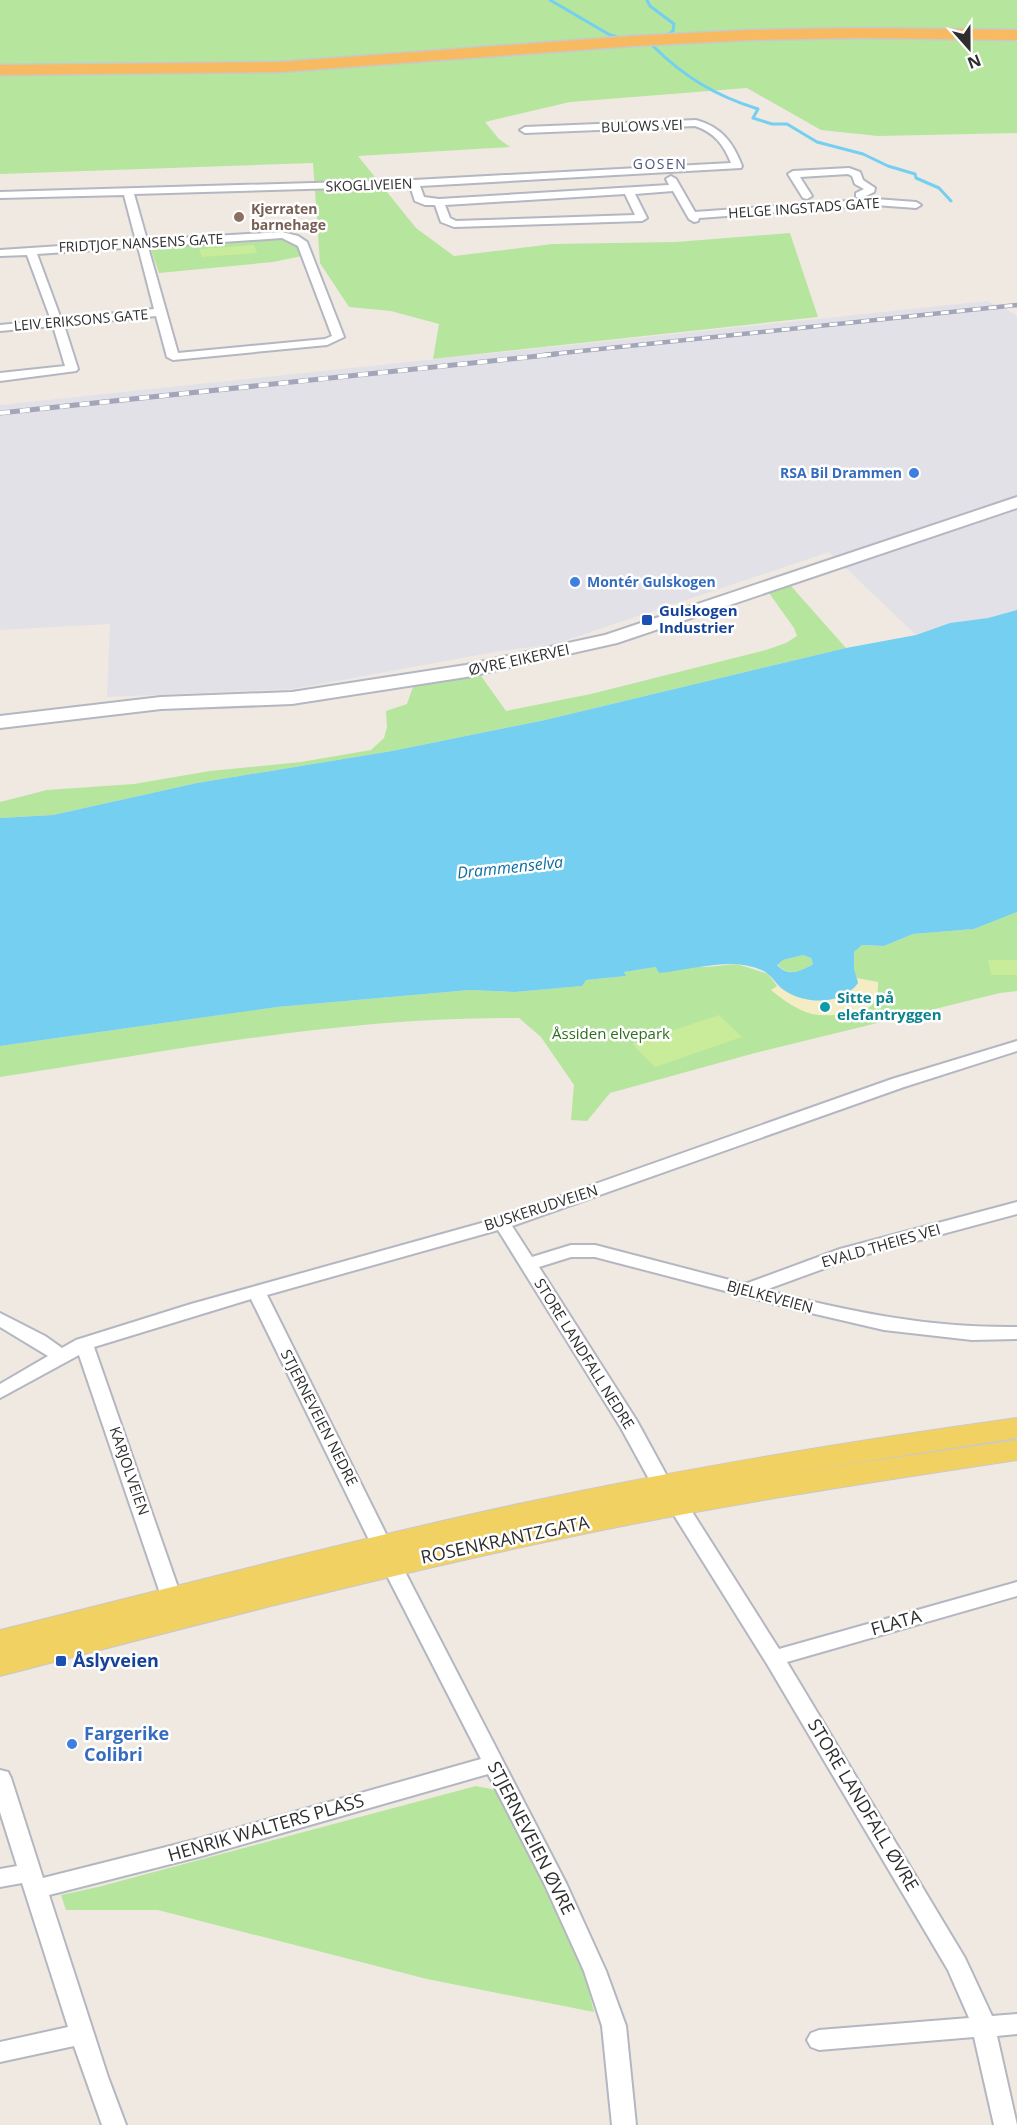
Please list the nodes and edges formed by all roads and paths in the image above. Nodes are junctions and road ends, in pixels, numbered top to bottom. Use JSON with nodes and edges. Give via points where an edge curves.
{"nodes":[{"id":1,"x":1017,"y":33,"type":"edge"},
{"id":2,"x":0,"y":69,"type":"edge"},
{"id":3,"x":525,"y":130,"type":"dead end"},
{"id":4,"x":737,"y":166,"type":"joint"},
{"id":5,"x":666,"y":170,"type":"junction"},
{"id":6,"x":414,"y":183,"type":"junction"},
{"id":7,"x":676,"y":188,"type":"junction"},
{"id":8,"x":128,"y":191,"type":"junction"},
{"id":9,"x":629,"y":191,"type":"junction"},
{"id":10,"x":0,"y":195,"type":"edge"},
{"id":11,"x":860,"y":195,"type":"dead end"},
{"id":12,"x":807,"y":196,"type":"dead end"},
{"id":13,"x":439,"y":202,"type":"junction"},
{"id":14,"x":916,"y":205,"type":"dead end"},
{"id":15,"x":143,"y":243,"type":"junction"},
{"id":16,"x":30,"y":250,"type":"junction"},
{"id":17,"x":0,"y":253,"type":"edge"},
{"id":18,"x":161,"y":312,"type":"junction"},
{"id":19,"x":57,"y":322,"type":"junction"},
{"id":20,"x":0,"y":328,"type":"edge"},
{"id":21,"x":0,"y":377,"type":"edge"},
{"id":22,"x":1017,"y":502,"type":"edge"},
{"id":23,"x":0,"y":722,"type":"edge"},
{"id":24,"x":1017,"y":1046,"type":"edge"},
{"id":25,"x":1017,"y":1208,"type":"edge"},
{"id":26,"x":502,"y":1223,"type":"junction"},
{"id":27,"x":527,"y":1265,"type":"junction"},
{"id":28,"x":748,"y":1290,"type":"junction"},
{"id":29,"x":256,"y":1291,"type":"junction"},
{"id":30,"x":0,"y":1319,"type":"edge"},
{"id":31,"x":1017,"y":1334,"type":"edge"},
{"id":32,"x":83,"y":1344,"type":"junction"},
{"id":33,"x":60,"y":1355,"type":"junction"},
{"id":34,"x":0,"y":1392,"type":"edge"},
{"id":35,"x":1017,"y":1428,"type":"edge"},
{"id":36,"x":1017,"y":1450,"type":"edge"},
{"id":37,"x":670,"y":1496,"type":"junction"},
{"id":38,"x":387,"y":1556,"type":"junction"},
{"id":39,"x":1017,"y":1589,"type":"edge"},
{"id":40,"x":172,"y":1599,"type":"junction"},
{"id":41,"x":0,"y":1642,"type":"edge"},
{"id":42,"x":774,"y":1658,"type":"junction"},
{"id":43,"x":0,"y":1664,"type":"edge"},
{"id":44,"x":494,"y":1764,"type":"junction"},
{"id":45,"x":0,"y":1778,"type":"edge"},
{"id":46,"x":0,"y":1878,"type":"edge"},
{"id":47,"x":34,"y":1880,"type":"junction"},
{"id":48,"x":1017,"y":2024,"type":"edge"},
{"id":49,"x":984,"y":2027,"type":"junction"},
{"id":50,"x":83,"y":2034,"type":"junction"},
{"id":51,"x":819,"y":2040,"type":"dead end"},
{"id":52,"x":0,"y":2052,"type":"edge"},
{"id":53,"x":114,"y":2125,"type":"edge"},
{"id":54,"x":624,"y":2125,"type":"edge"},
{"id":55,"x":1006,"y":2125,"type":"edge"}],
"edges":[{"from":1,"to":2,"type":"highway","via":[[710,37],[306,64],[184,69]]},
{"from":3,"to":4,"type":"street","name":"BULOWS VEI","via":[[696,123],[711,127],[729,144]]},
{"from":4,"to":5,"type":"street","name":"SKOGLIVEIEN"},
{"from":5,"to":6,"type":"street","name":"SKOGLIVEIEN"},
{"from":5,"to":7,"type":"street"},
{"from":6,"to":8,"type":"street","name":"SKOGLIVEIEN"},
{"from":6,"to":13,"type":"street","via":[[419,199]]},
{"from":7,"to":9,"type":"street"},
{"from":7,"to":14,"type":"street","name":"HELGE INGSTADS GATE","via":[[693,217],[875,202]]},
{"from":8,"to":10,"type":"street","name":"SKOGLIVEIEN"},
{"from":8,"to":15,"type":"street"},
{"from":9,"to":13,"type":"street"},
{"from":9,"to":13,"type":"street","via":[[642,218],[454,224],[445,220]]},
{"from":11,"to":12,"type":"street","name":"HELGE INGSTADS GATE","via":[[870,188],[849,171],[793,174]]},
{"from":15,"to":16,"type":"street","name":"FRIDTJOF NANSENS GATE"},
{"from":15,"to":18,"type":"street"},
{"from":15,"to":18,"type":"street","name":"FRIDTJOF NANSENS GATE","via":[[282,235],[294,238],[303,244],[338,338],[173,357]]},
{"from":16,"to":17,"type":"street","name":"FRIDTJOF NANSENS GATE"},
{"from":16,"to":19,"type":"street"},
{"from":18,"to":19,"type":"street","name":"LEIV ERIKSONS GATE"},
{"from":19,"to":20,"type":"street","name":"LEIV ERIKSONS GATE"},
{"from":19,"to":21,"type":"street","via":[[72,369]]},
{"from":22,"to":23,"type":"main road","name":"ØVRE EIKERVEI","via":[[610,639],[546,655],[292,698],[161,703]]},
{"from":24,"to":26,"type":"street","name":"BUSKERUDVEIEN","via":[[898,1083]]},
{"from":25,"to":28,"type":"street","name":"EVALD THEIES VEI","via":[[857,1252]]},
{"from":26,"to":27,"type":"street","name":"STORE LANDFALL NEDRE"},
{"from":26,"to":29,"type":"street","name":"BUSKERUDVEIEN"},
{"from":27,"to":28,"type":"street","name":"BJELKEVEIEN","via":[[583,1249]]},
{"from":27,"to":37,"type":"street","name":"STORE LANDFALL NEDRE","via":[[630,1425]]},
{"from":28,"to":31,"type":"street","name":"BJELKEVEIEN","via":[[833,1314],[917,1330]]},
{"from":29,"to":32,"type":"street","name":"BUSKERUDVEIEN"},
{"from":29,"to":38,"type":"street","name":"STJERNEVEIEN NEDRE"},
{"from":30,"to":33,"type":"street"},
{"from":32,"to":33,"type":"street","name":"BUSKERUDVEIEN"},
{"from":32,"to":40,"type":"street","name":"KARJOLVEIEN"},
{"from":33,"to":34,"type":"street","name":"BUSKERUDVEIEN"},
{"from":35,"to":37,"type":"main road","name":"ROSENKRANTZGATA","via":[[878,1449]]},
{"from":36,"to":37,"type":"main road","name":"ROSENKRANTZGATA","via":[[782,1485]]},
{"from":37,"to":38,"type":"main road","name":"ROSENKRANTZGATA","via":[[517,1537]]},
{"from":37,"to":42,"type":"street","name":"STORE LANDFALL ØVRE"},
{"from":38,"to":40,"type":"main road","name":"ROSENKRANTZGATA"},
{"from":38,"to":43,"type":"main road","name":"ROSENKRANTZGATA","via":[[221,1606]]},
{"from":38,"to":44,"type":"street","name":"STJERNEVEIEN ØVRE"},
{"from":39,"to":42,"type":"street","name":"FLATA"},
{"from":40,"to":41,"type":"main road","name":"ROSENKRANTZGATA"},
{"from":42,"to":49,"type":"street","name":"STORE LANDFALL ØVRE","via":[[957,1965]]},
{"from":44,"to":47,"type":"street","name":"HENRIK WALTERS PLASS","via":[[202,1847]]},
{"from":44,"to":54,"type":"street","name":"STJERNEVEIEN ØVRE","via":[[555,1883],[614,2026]]},
{"from":45,"to":47,"type":"street"},
{"from":46,"to":47,"type":"street","name":"HENRIK WALTERS PLASS"},
{"from":47,"to":50,"type":"street"},
{"from":48,"to":49,"type":"street"},
{"from":49,"to":51,"type":"street"},
{"from":49,"to":55,"type":"street","name":"STORE LANDFALL ØVRE"},
{"from":50,"to":52,"type":"street"},
{"from":50,"to":53,"type":"street"}]}
